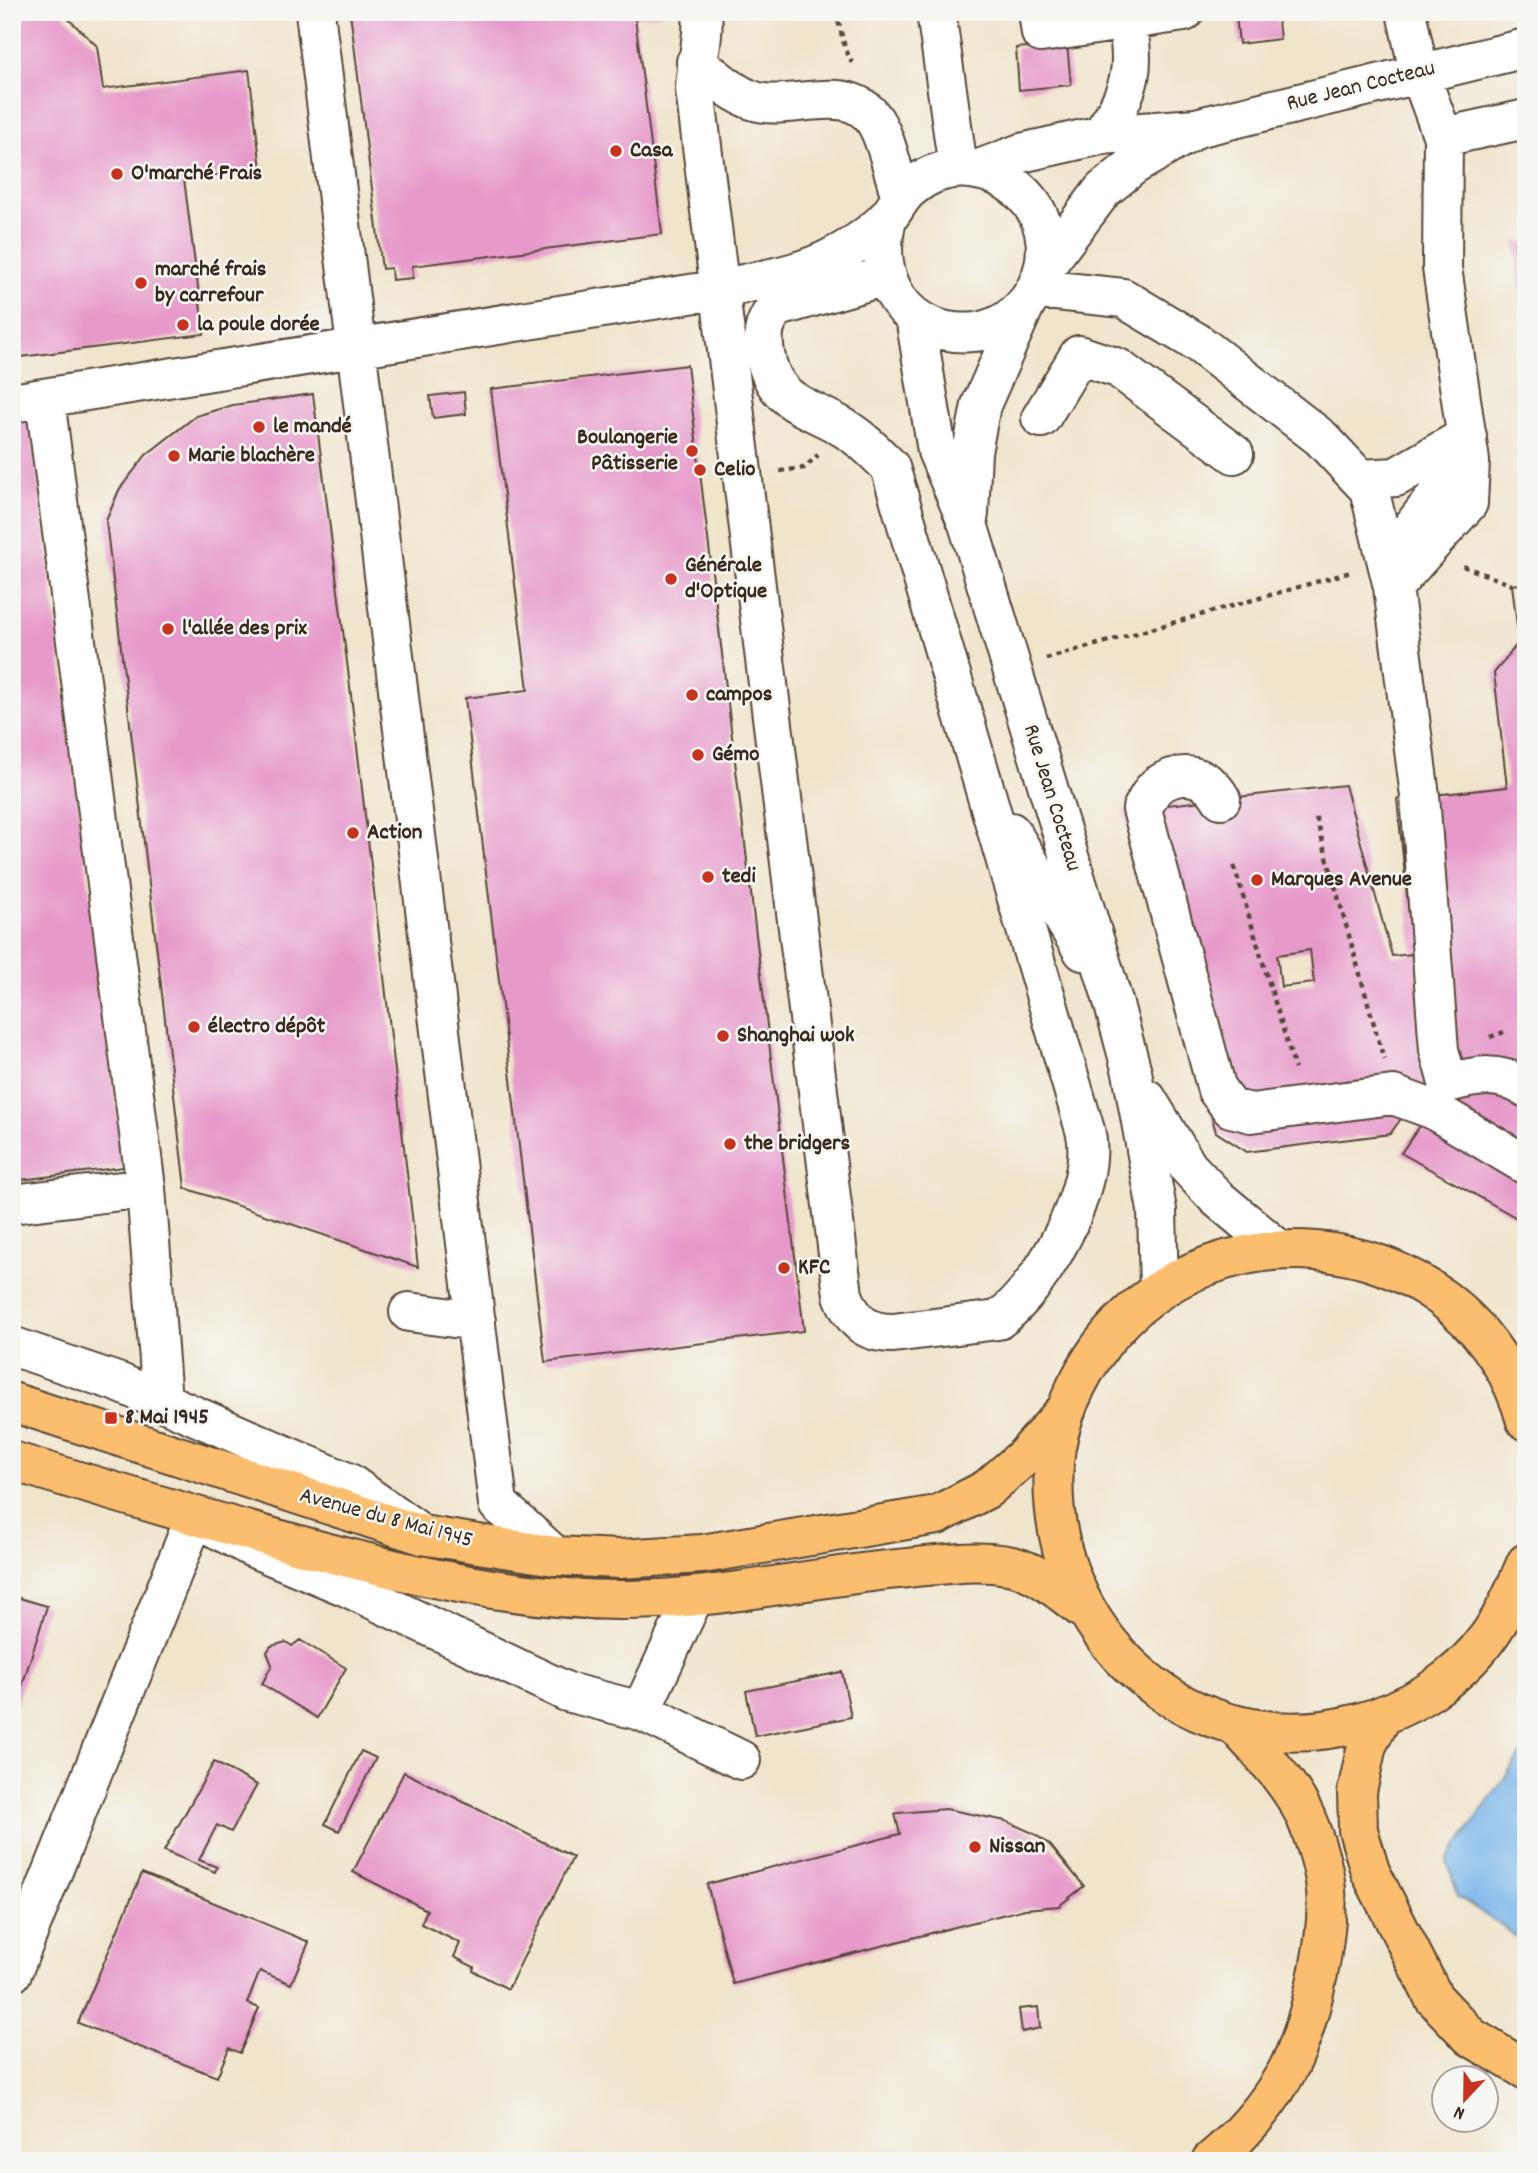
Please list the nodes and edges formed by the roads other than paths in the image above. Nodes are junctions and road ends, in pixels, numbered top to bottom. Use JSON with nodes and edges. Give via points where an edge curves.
{"nodes":[{"id":1,"x":315,"y":12,"type":"edge"},
{"id":2,"x":936,"y":12,"type":"edge"},
{"id":3,"x":1184,"y":12,"type":"edge"},
{"id":4,"x":1406,"y":12,"type":"edge"},
{"id":5,"x":1125,"y":17,"type":"edge"},
{"id":6,"x":1039,"y":22,"type":"edge"},
{"id":7,"x":701,"y":34,"type":"edge"},
{"id":8,"x":1526,"y":48,"type":"edge"},
{"id":9,"x":1419,"y":72,"type":"junction"},
{"id":10,"x":1526,"y":119,"type":"edge"},
{"id":11,"x":1196,"y":128,"type":"junction"},
{"id":12,"x":1101,"y":135,"type":"junction"},
{"id":13,"x":1443,"y":136,"type":"junction"},
{"id":14,"x":969,"y":169,"type":"junction"},
{"id":15,"x":895,"y":207,"type":"junction"},
{"id":16,"x":885,"y":276,"type":"junction"},
{"id":17,"x":1035,"y":287,"type":"junction"},
{"id":18,"x":721,"y":289,"type":"junction"},
{"id":19,"x":915,"y":317,"type":"junction"},
{"id":20,"x":359,"y":347,"type":"junction"},
{"id":21,"x":28,"y":401,"type":"edge"},
{"id":22,"x":1041,"y":418,"type":"dead end"},
{"id":23,"x":1469,"y":449,"type":"junction"},
{"id":24,"x":1234,"y":454,"type":"dead end"},
{"id":25,"x":1360,"y":479,"type":"junction"},
{"id":26,"x":968,"y":524,"type":"junction"},
{"id":27,"x":1390,"y":574,"type":"junction"},
{"id":28,"x":983,"y":786,"type":"junction"},
{"id":29,"x":1221,"y":799,"type":"dead end"},
{"id":30,"x":1113,"y":1001,"type":"junction"},
{"id":31,"x":1132,"y":1072,"type":"junction"},
{"id":32,"x":1440,"y":1080,"type":"junction"},
{"id":33,"x":1526,"y":1088,"type":"edge"},
{"id":34,"x":1526,"y":1165,"type":"edge"},
{"id":35,"x":146,"y":1188,"type":"junction"},
{"id":36,"x":12,"y":1204,"type":"edge"},
{"id":37,"x":1277,"y":1248,"type":"junction"},
{"id":38,"x":1159,"y":1289,"type":"junction"},
{"id":39,"x":409,"y":1312,"type":"dead end"},
{"id":40,"x":476,"y":1321,"type":"junction"},
{"id":41,"x":12,"y":1346,"type":"edge"},
{"id":42,"x":162,"y":1401,"type":"junction"},
{"id":43,"x":12,"y":1402,"type":"edge"},
{"id":44,"x":1524,"y":1408,"type":"edge"},
{"id":45,"x":1065,"y":1410,"type":"junction"},
{"id":46,"x":12,"y":1461,"type":"edge"},
{"id":47,"x":195,"y":1517,"type":"junction"},
{"id":48,"x":422,"y":1535,"type":"junction"},
{"id":49,"x":555,"y":1556,"type":"junction"},
{"id":50,"x":1526,"y":1563,"type":"edge"},
{"id":51,"x":694,"y":1597,"type":"junction"},
{"id":52,"x":1084,"y":1609,"type":"junction"},
{"id":53,"x":641,"y":1711,"type":"junction"},
{"id":54,"x":1382,"y":1717,"type":"junction"},
{"id":55,"x":1235,"y":1725,"type":"junction"},
{"id":56,"x":741,"y":1760,"type":"dead end"},
{"id":57,"x":12,"y":1973,"type":"edge"},
{"id":58,"x":1526,"y":2070,"type":"edge"},
{"id":59,"x":1211,"y":2161,"type":"edge"}],
"edges":[{"from":1,"to":20,"type":"street"},
{"from":2,"to":14,"type":"street"},
{"from":3,"to":5,"type":"street"},
{"from":4,"to":9,"type":"street"},
{"from":5,"to":6,"type":"street"},
{"from":5,"to":12,"type":"street","via":[[1132,42],[1130,82],[1122,105]]},
{"from":7,"to":15,"type":"street","via":[[742,96],[763,103],[834,99],[866,111],[875,122]]},
{"from":7,"to":18,"type":"street","via":[[695,89]]},
{"from":8,"to":9,"type":"street","name":"Rue Jean Cocteau"},
{"from":9,"to":11,"type":"street","name":"Rue Jean Cocteau"},
{"from":9,"to":13,"type":"street"},
{"from":10,"to":13,"type":"street"},
{"from":11,"to":12,"type":"street","name":"Rue Jean Cocteau"},
{"from":11,"to":17,"type":"street","name":"Rue Jean Cocteau","via":[[1102,190]]},
{"from":12,"to":14,"type":"street","name":"Rue Jean Cocteau"},
{"from":13,"to":23,"type":"street","via":[[1443,268]]},
{"from":14,"to":15,"type":"street","name":"Rue Jean Cocteau","via":[[926,177]]},
{"from":14,"to":17,"type":"street","name":"Rue Jean Cocteau","via":[[999,176],[1031,203],[1046,245]]},
{"from":15,"to":16,"type":"street","name":"Rue Jean Cocteau","via":[[881,256]]},
{"from":15,"to":18,"type":"street","via":[[835,256],[814,266]]},
{"from":16,"to":19,"type":"street","name":"Rue Jean Cocteau","via":[[897,299]]},
{"from":16,"to":28,"type":"street","via":[[775,308],[762,332],[774,384],[810,412],[871,447],[890,467]]},
{"from":17,"to":19,"type":"street","name":"Rue Jean Cocteau","via":[[1006,322],[984,331],[960,333]]},
{"from":17,"to":25,"type":"street","via":[[1123,298],[1198,343],[1321,438]]},
{"from":17,"to":26,"type":"street","name":"Rue Jean Cocteau","via":[[981,405],[972,452]]},
{"from":18,"to":20,"type":"street"},
{"from":18,"to":28,"type":"street","via":[[843,1296],[850,1313],[876,1333],[998,1320],[1010,1312],[1061,1236],[1083,1185],[1090,1155]]},
{"from":19,"to":26,"type":"street","name":"Rue Jean Cocteau","via":[[937,451]]},
{"from":20,"to":21,"type":"street"},
{"from":20,"to":40,"type":"street"},
{"from":21,"to":35,"type":"street"},
{"from":22,"to":24,"type":"street","via":[[1079,355],[1118,368]]},
{"from":23,"to":25,"type":"street","via":[[1396,477]]},
{"from":23,"to":27,"type":"street"},
{"from":23,"to":27,"type":"street","via":[[1468,503],[1424,551]]},
{"from":25,"to":27,"type":"street","via":[[1369,489]]},
{"from":26,"to":30,"type":"street","name":"Rue Jean Cocteau"},
{"from":27,"to":32,"type":"street","via":[[1420,796]]},
{"from":28,"to":30,"type":"street"},
{"from":29,"to":32,"type":"street","via":[[1213,785],[1198,777],[1178,777],[1156,786],[1142,809],[1217,1090],[1231,1108],[1251,1113],[1385,1095]]},
{"from":30,"to":31,"type":"street","name":"Rue Jean Cocteau"},
{"from":31,"to":37,"type":"street","name":"Rue Jean Cocteau","via":[[1188,1167]]},
{"from":31,"to":38,"type":"street","name":"Rue Jean Cocteau","via":[[1157,1210]]},
{"from":32,"to":33,"type":"street","via":[[1480,1074],[1510,1078]]},
{"from":32,"to":34,"type":"street"},
{"from":35,"to":36,"type":"street"},
{"from":35,"to":42,"type":"street"},
{"from":37,"to":38,"type":"main road","name":"Avenue du 8 Mai 1945","via":[[1216,1261]]},
{"from":37,"to":44,"type":"main road","name":"Avenue du 8 Mai 1945","via":[[1365,1259],[1423,1285],[1464,1317],[1488,1346]]},
{"from":38,"to":45,"type":"main road","name":"Avenue du 8 Mai 1945","via":[[1119,1322],[1088,1363]]},
{"from":39,"to":40,"type":"street"},
{"from":40,"to":49,"type":"street","via":[[498,1504]]},
{"from":41,"to":42,"type":"street"},
{"from":42,"to":48,"type":"street","via":[[349,1483]]},
{"from":43,"to":48,"type":"main road","name":"Avenue du 8 Mai 1945"},
{"from":45,"to":49,"type":"main road","name":"Avenue du 8 Mai 1945","via":[[987,1489],[937,1516],[702,1554],[619,1559]]},
{"from":45,"to":52,"type":"main road","name":"Avenue du 8 Mai 1945","via":[[1054,1460],[1053,1512],[1063,1562]]},
{"from":46,"to":47,"type":"main road","name":"Avenue du 8 Mai 1945"},
{"from":47,"to":51,"type":"main road","name":"Avenue du 8 Mai 1945","via":[[456,1583],[568,1597]]},
{"from":47,"to":53,"type":"street","via":[[568,1692]]},
{"from":47,"to":57,"type":"street"},
{"from":48,"to":49,"type":"main road","name":"Avenue du 8 Mai 1945"},
{"from":50,"to":54,"type":"main road","name":"Avenue du 8 Mai 1945","via":[[1511,1601],[1487,1639],[1421,1697]]},
{"from":51,"to":52,"type":"main road","name":"Avenue du 8 Mai 1945","via":[[837,1574],[1007,1564],[1042,1579]]},
{"from":51,"to":53,"type":"street"},
{"from":52,"to":55,"type":"main road","name":"Avenue du 8 Mai 1945","via":[[1112,1649],[1147,1682],[1189,1708]]},
{"from":53,"to":56,"type":"street"},
{"from":54,"to":55,"type":"main road","name":"Avenue du 8 Mai 1945","via":[[1333,1730],[1284,1732]]},
{"from":54,"to":58,"type":"main road","via":[[1367,1745],[1357,1792],[1358,1829],[1370,1871],[1434,1998],[1471,2037]]},
{"from":55,"to":59,"type":"main road","via":[[1293,1793],[1306,1818],[1326,1890],[1324,1927],[1303,2029],[1285,2075],[1254,2119]]}]}
